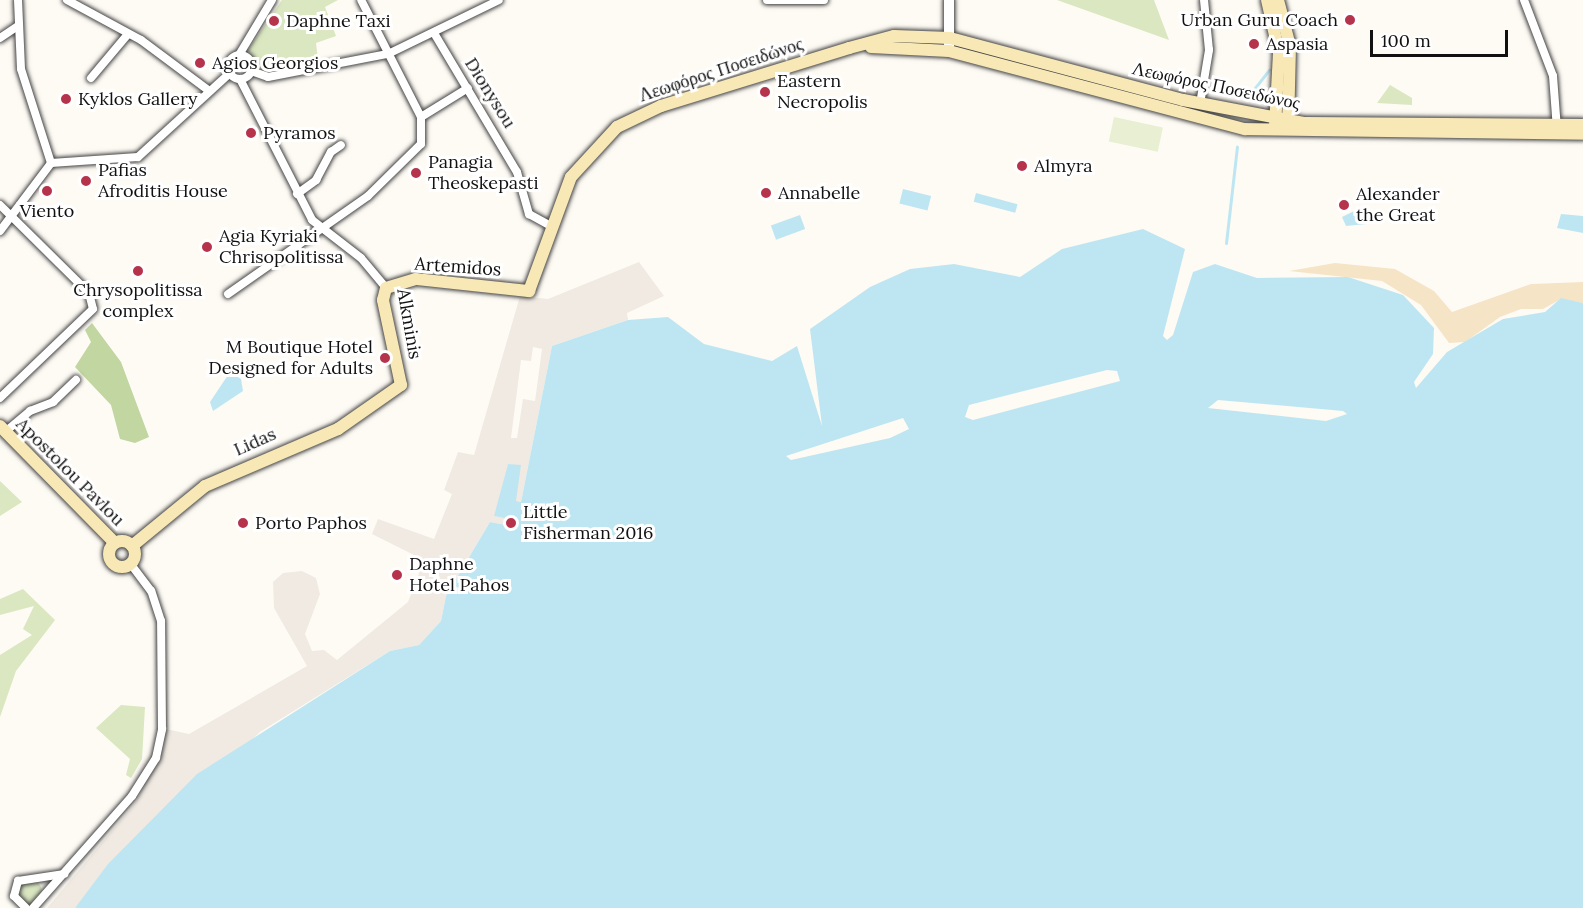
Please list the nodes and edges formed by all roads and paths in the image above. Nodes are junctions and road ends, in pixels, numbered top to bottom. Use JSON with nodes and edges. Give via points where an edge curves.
{"nodes":[{"id":1,"x":18,"y":0,"type":"edge"},
{"id":2,"x":67,"y":0,"type":"edge"},
{"id":3,"x":272,"y":0,"type":"edge"},
{"id":4,"x":361,"y":0,"type":"edge"},
{"id":5,"x":499,"y":0,"type":"edge"},
{"id":6,"x":767,"y":0,"type":"edge"},
{"id":7,"x":824,"y":0,"type":"edge"},
{"id":8,"x":950,"y":0,"type":"edge"},
{"id":9,"x":1204,"y":0,"type":"edge"},
{"id":10,"x":1267,"y":0,"type":"edge"},
{"id":11,"x":1278,"y":0,"type":"edge"},
{"id":12,"x":1524,"y":0,"type":"edge"},
{"id":13,"x":18,"y":26,"type":"junction"},
{"id":14,"x":434,"y":33,"type":"junction"},
{"id":15,"x":128,"y":34,"type":"junction"},
{"id":16,"x":0,"y":38,"type":"edge"},
{"id":17,"x":945,"y":44,"type":"junction"},
{"id":18,"x":388,"y":54,"type":"junction"},
{"id":19,"x":239,"y":55,"type":"junction"},
{"id":20,"x":251,"y":71,"type":"junction"},
{"id":21,"x":230,"y":73,"type":"junction"},
{"id":22,"x":91,"y":78,"type":"dead end"},
{"id":23,"x":240,"y":79,"type":"junction"},
{"id":24,"x":468,"y":88,"type":"junction"},
{"id":25,"x":208,"y":90,"type":"junction"},
{"id":26,"x":1200,"y":104,"type":"junction"},
{"id":27,"x":421,"y":117,"type":"junction"},
{"id":28,"x":1284,"y":124,"type":"junction"},
{"id":29,"x":1583,"y":125,"type":"edge"},
{"id":30,"x":1557,"y":129,"type":"junction"},
{"id":31,"x":1583,"y":134,"type":"edge"},
{"id":32,"x":341,"y":146,"type":"dead end"},
{"id":33,"x":51,"y":163,"type":"junction"},
{"id":34,"x":297,"y":194,"type":"junction"},
{"id":35,"x":0,"y":205,"type":"edge"},
{"id":36,"x":11,"y":215,"type":"junction"},
{"id":37,"x":552,"y":227,"type":"junction"},
{"id":38,"x":319,"y":228,"type":"junction"},
{"id":39,"x":0,"y":231,"type":"edge"},
{"id":40,"x":386,"y":288,"type":"junction"},
{"id":41,"x":529,"y":291,"type":"joint"},
{"id":42,"x":228,"y":294,"type":"dead end"},
{"id":43,"x":76,"y":380,"type":"dead end"},
{"id":44,"x":400,"y":385,"type":"joint"},
{"id":45,"x":0,"y":398,"type":"edge"},
{"id":46,"x":3,"y":429,"type":"edge"},
{"id":47,"x":115,"y":543,"type":"junction"},
{"id":48,"x":132,"y":546,"type":"junction"},
{"id":49,"x":131,"y":564,"type":"junction"},
{"id":50,"x":71,"y":870,"type":"junction"},
{"id":51,"x":38,"y":878,"type":"junction"},
{"id":52,"x":44,"y":900,"type":"junction"},
{"id":53,"x":26,"y":908,"type":"edge"},
{"id":54,"x":33,"y":908,"type":"edge"}],
"edges":[{"from":1,"to":13,"type":"street"},
{"from":2,"to":15,"type":"street"},
{"from":3,"to":19,"type":"street"},
{"from":4,"to":18,"type":"street"},
{"from":5,"to":14,"type":"street"},
{"from":6,"to":7,"type":"street"},
{"from":8,"to":17,"type":"street"},
{"from":9,"to":26,"type":"street","via":[[1209,50]]},
{"from":10,"to":28,"type":"main road","via":[[1279,52]]},
{"from":11,"to":28,"type":"main road","via":[[1289,36]]},
{"from":12,"to":30,"type":"street","via":[[1553,76]]},
{"from":13,"to":16,"type":"street"},
{"from":13,"to":33,"type":"street","via":[[21,69]]},
{"from":14,"to":18,"type":"street"},
{"from":14,"to":24,"type":"street","name":"Dionysou"},
{"from":15,"to":22,"type":"street"},
{"from":15,"to":25,"type":"street"},
{"from":17,"to":26,"type":"main road","name":"Λεωφόρος Ποσειδώνος"},
{"from":17,"to":28,"type":"main road","name":"Λεωφόρος Ποσειδώνος","via":[[1216,123],[1275,132]]},
{"from":17,"to":37,"type":"main road","name":"Λεωφόρος Ποσειδώνος","via":[[894,36],[667,104],[618,127],[571,177]]},
{"from":18,"to":20,"type":"street","via":[[268,77]]},
{"from":18,"to":27,"type":"street"},
{"from":19,"to":20,"type":"street","via":[[249,59]]},
{"from":19,"to":21,"type":"street","via":[[230,61]]},
{"from":20,"to":23,"type":"street"},
{"from":21,"to":23,"type":"street"},
{"from":21,"to":25,"type":"street"},
{"from":23,"to":34,"type":"street"},
{"from":24,"to":27,"type":"street"},
{"from":24,"to":37,"type":"street","name":"Dionysou","via":[[517,172],[529,214]]},
{"from":25,"to":33,"type":"street","via":[[158,143],[138,157]]},
{"from":26,"to":28,"type":"main road","name":"Λεωφόρος Ποσειδώνος"},
{"from":27,"to":38,"type":"street","via":[[424,137],[417,151],[368,196]]},
{"from":28,"to":30,"type":"main road","name":"Λεωφόρος Ποσειδώνος"},
{"from":29,"to":30,"type":"main road","name":"Λεωφόρος Ποσειδώνος"},
{"from":30,"to":31,"type":"main road","name":"Λεωφόρος Ποσειδώνος"},
{"from":32,"to":34,"type":"street","via":[[331,152],[316,180]]},
{"from":33,"to":36,"type":"street"},
{"from":34,"to":38,"type":"street"},
{"from":35,"to":36,"type":"street"},
{"from":36,"to":39,"type":"street"},
{"from":36,"to":45,"type":"street","via":[[88,293],[93,309]]},
{"from":37,"to":41,"type":"main road","name":"Λεωφόρος Ποσειδώνος"},
{"from":38,"to":40,"type":"street","name":"Alkminis","via":[[361,258]]},
{"from":38,"to":42,"type":"street"},
{"from":40,"to":41,"type":"main road","name":"Artemidos","via":[[416,279]]},
{"from":40,"to":44,"type":"main road","name":"Alkminis","via":[[383,300]]},
{"from":43,"to":46,"type":"street","via":[[53,402],[30,411]]},
{"from":44,"to":48,"type":"main road","name":"Lidas","via":[[338,429],[205,486]]},
{"from":46,"to":47,"type":"main road","name":"Apostolou Pavlou"},
{"from":47,"to":48,"type":"main road"},
{"from":47,"to":49,"type":"main road","via":[[109,552],[111,563]]},
{"from":48,"to":49,"type":"main road"},
{"from":49,"to":50,"type":"street","via":[[151,591],[161,621],[159,744],[142,784]]},
{"from":50,"to":51,"type":"street","via":[[55,879]]},
{"from":50,"to":52,"type":"street"},
{"from":51,"to":52,"type":"street","via":[[46,888]]},
{"from":51,"to":53,"type":"street","via":[[25,876],[15,885],[15,898]]},
{"from":52,"to":54,"type":"street"}]}
